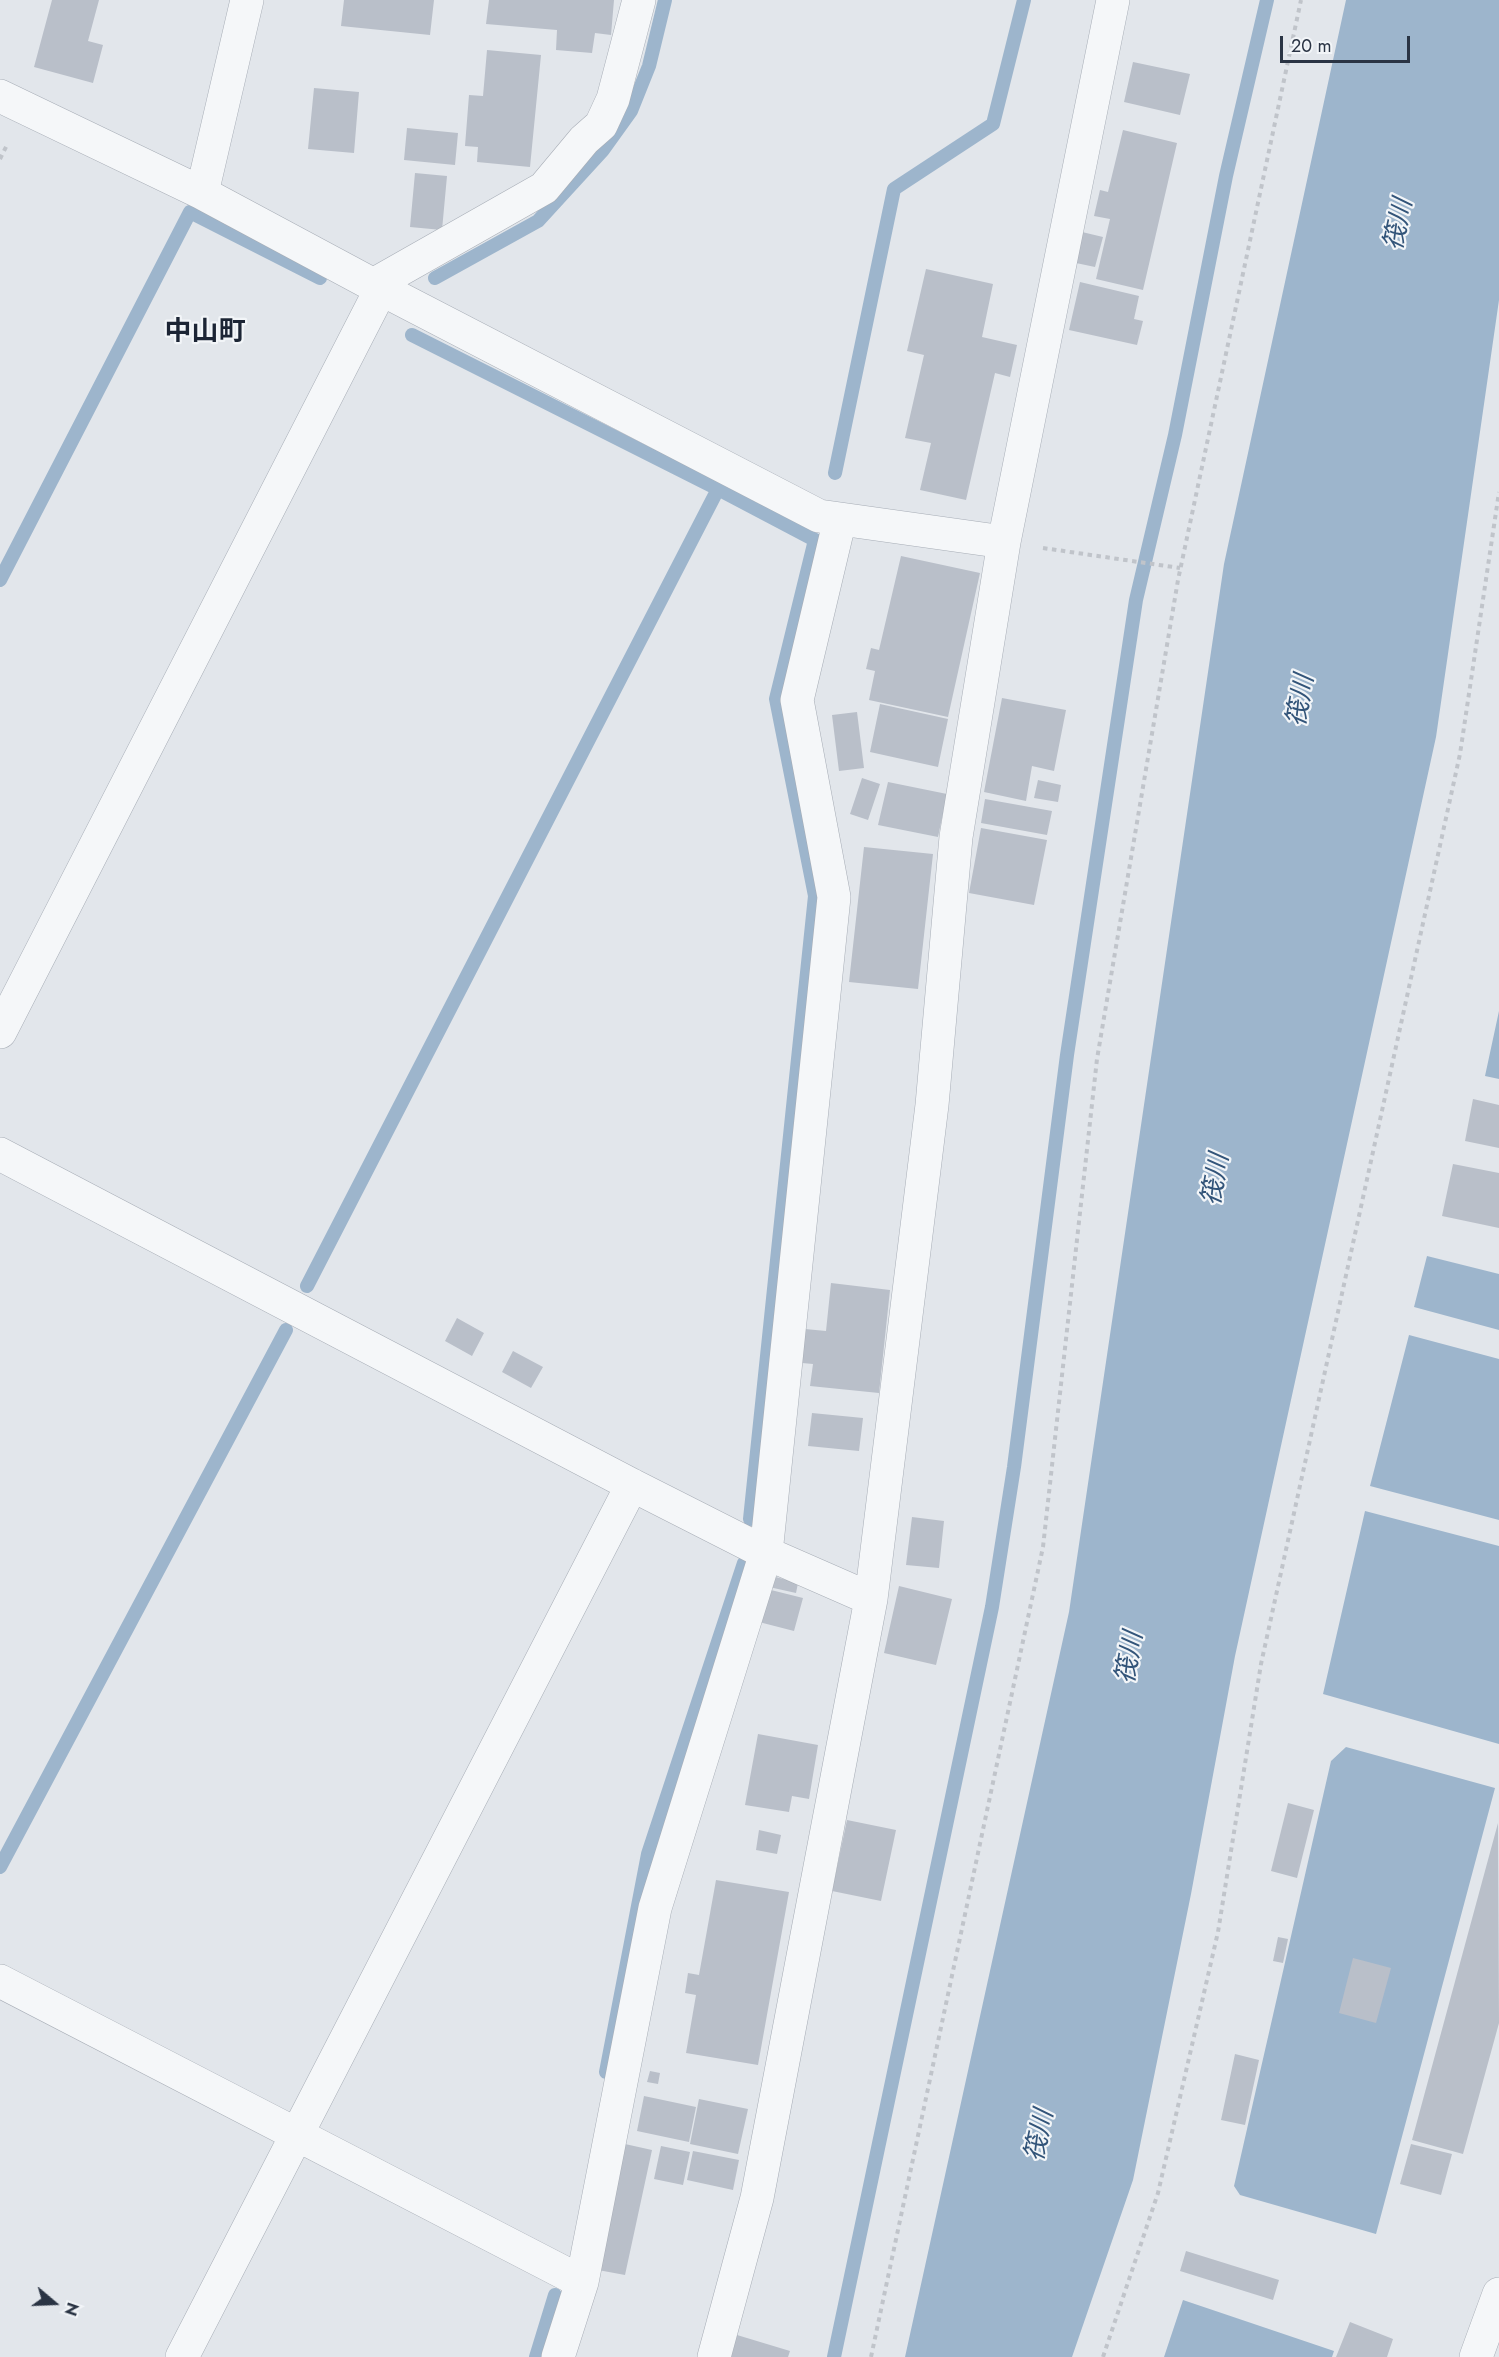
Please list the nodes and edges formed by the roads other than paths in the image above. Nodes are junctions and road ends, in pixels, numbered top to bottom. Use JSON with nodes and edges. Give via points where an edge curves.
{"nodes":[{"id":1,"x":247,"y":0,"type":"edge"},
{"id":2,"x":639,"y":0,"type":"edge"},
{"id":3,"x":1113,"y":0,"type":"edge"},
{"id":4,"x":0,"y":96,"type":"edge"},
{"id":5,"x":202,"y":192,"type":"junction"},
{"id":6,"x":377,"y":287,"type":"junction"},
{"id":7,"x":840,"y":519,"type":"junction"},
{"id":8,"x":1004,"y":542,"type":"junction"},
{"id":9,"x":0,"y":1032,"type":"edge"},
{"id":10,"x":0,"y":1154,"type":"edge"},
{"id":11,"x":632,"y":1485,"type":"junction"},
{"id":12,"x":766,"y":1553,"type":"junction"},
{"id":13,"x":871,"y":1599,"type":"junction"},
{"id":14,"x":0,"y":1981,"type":"edge"},
{"id":15,"x":297,"y":2134,"type":"junction"},
{"id":16,"x":582,"y":2282,"type":"junction"},
{"id":17,"x":1499,"y":2294,"type":"edge"},
{"id":18,"x":182,"y":2357,"type":"edge"},
{"id":19,"x":558,"y":2357,"type":"edge"},
{"id":20,"x":714,"y":2357,"type":"edge"},
{"id":21,"x":1476,"y":2357,"type":"edge"}],
"edges":[{"from":1,"to":5,"type":"street"},
{"from":2,"to":6,"type":"street","via":[[613,99],[601,126],[544,188]]},
{"from":3,"to":8,"type":"street"},
{"from":4,"to":5,"type":"street"},
{"from":5,"to":6,"type":"street"},
{"from":6,"to":7,"type":"street","via":[[819,516]]},
{"from":6,"to":9,"type":"street"},
{"from":7,"to":8,"type":"street"},
{"from":7,"to":12,"type":"street","via":[[797,700],[834,897]]},
{"from":8,"to":13,"type":"street","via":[[956,837],[932,1105]]},
{"from":10,"to":11,"type":"street"},
{"from":11,"to":12,"type":"street"},
{"from":11,"to":15,"type":"street"},
{"from":12,"to":13,"type":"street"},
{"from":12,"to":16,"type":"street","via":[[655,1908]]},
{"from":13,"to":20,"type":"street","via":[[757,2198]]},
{"from":14,"to":15,"type":"street"},
{"from":15,"to":16,"type":"street"},
{"from":15,"to":18,"type":"street"},
{"from":16,"to":19,"type":"street"},
{"from":17,"to":21,"type":"street"}]}
